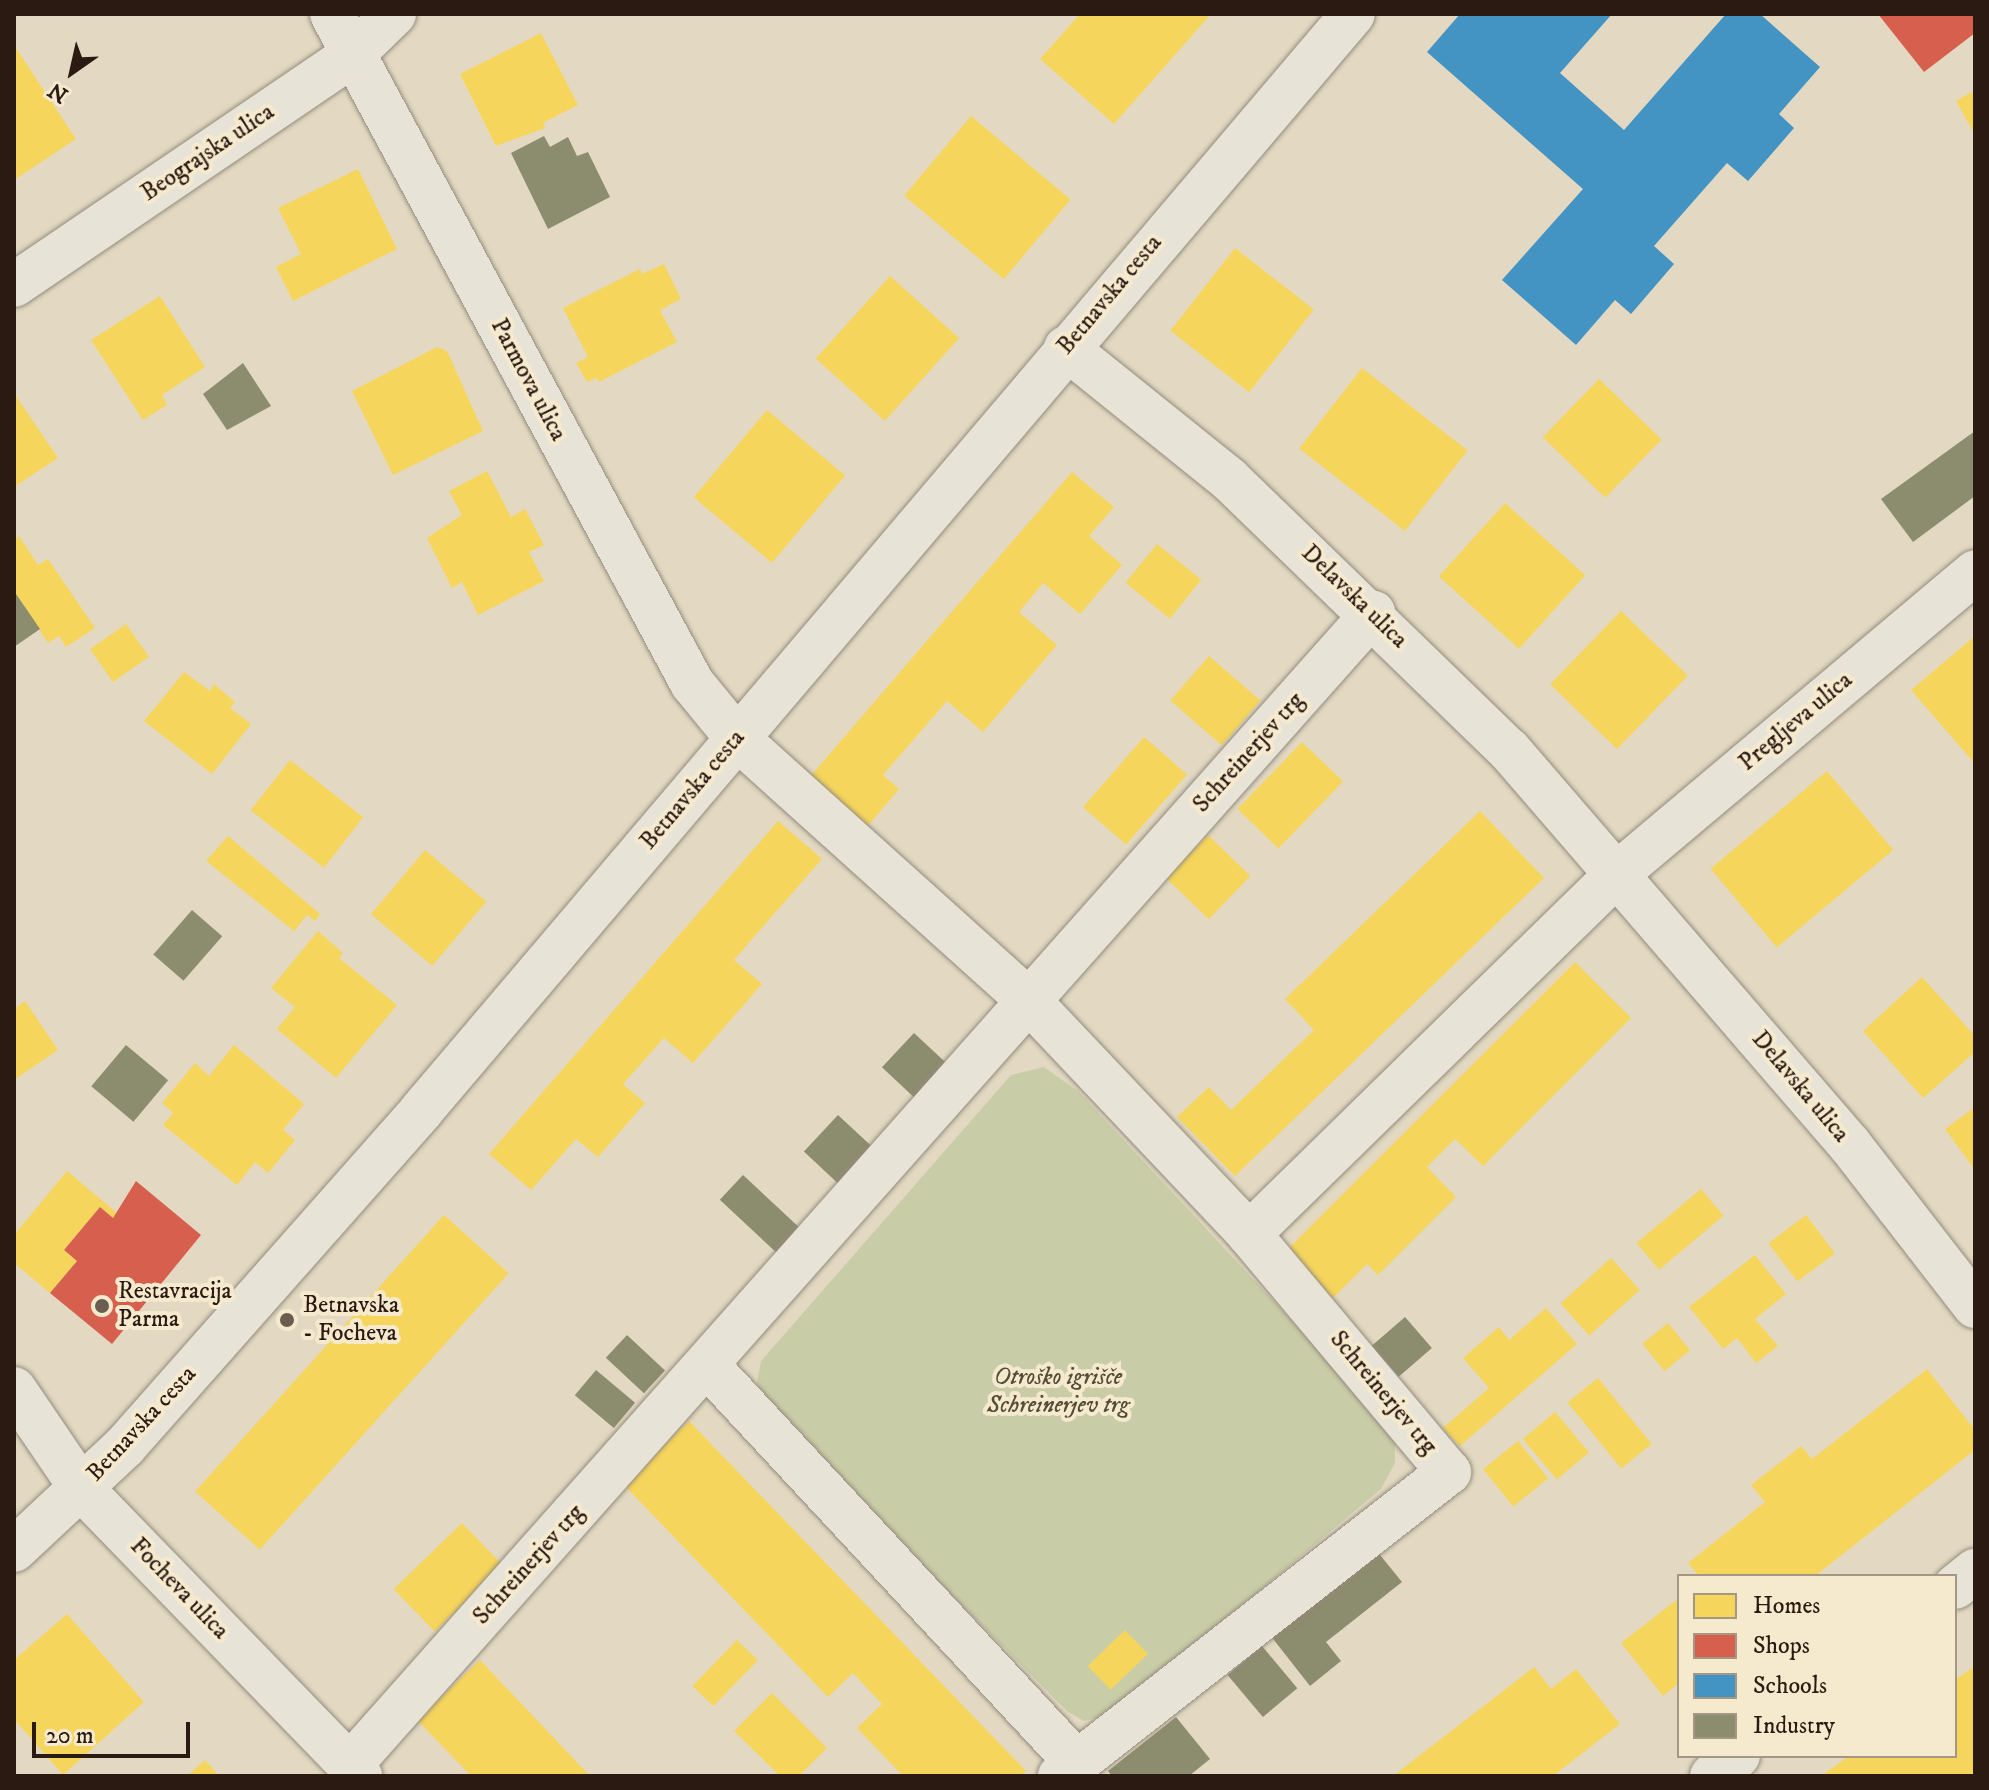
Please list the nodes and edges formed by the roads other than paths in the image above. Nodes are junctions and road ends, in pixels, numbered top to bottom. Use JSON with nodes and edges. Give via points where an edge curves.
{"nodes":[{"id":1,"x":332,"y":14,"type":"edge"},
{"id":2,"x":394,"y":14,"type":"edge"},
{"id":3,"x":1353,"y":14,"type":"edge"},
{"id":4,"x":352,"y":55,"type":"junction"},
{"id":5,"x":14,"y":285,"type":"edge"},
{"id":6,"x":1066,"y":348,"type":"junction"},
{"id":7,"x":1975,"y":572,"type":"edge"},
{"id":8,"x":1373,"y":613,"type":"junction"},
{"id":9,"x":737,"y":738,"type":"junction"},
{"id":10,"x":1618,"y":873,"type":"junction"},
{"id":11,"x":1029,"y":1001,"type":"junction"},
{"id":12,"x":1249,"y":1234,"type":"junction"},
{"id":13,"x":1975,"y":1306,"type":"edge"},
{"id":14,"x":707,"y":1365,"type":"junction"},
{"id":15,"x":14,"y":1389,"type":"edge"},
{"id":16,"x":82,"y":1489,"type":"junction"},
{"id":17,"x":14,"y":1550,"type":"edge"},
{"id":18,"x":1975,"y":1571,"type":"edge"},
{"id":19,"x":1957,"y":1585,"type":"edge"},
{"id":20,"x":1735,"y":1758,"type":"edge"},
{"id":21,"x":1068,"y":1769,"type":"edge"},
{"id":22,"x":355,"y":1770,"type":"edge"},
{"id":23,"x":1712,"y":1776,"type":"edge"}],
"edges":[{"from":1,"to":4,"type":"street","name":"Parmova ulica"},
{"from":2,"to":4,"type":"street","name":"Beograjska ulica"},
{"from":3,"to":6,"type":"street","name":"Betnavska cesta"},
{"from":4,"to":5,"type":"street","name":"Beograjska ulica"},
{"from":4,"to":9,"type":"street","name":"Parmova ulica","via":[[692,683]]},
{"from":6,"to":8,"type":"street","name":"Delavska ulica","via":[[1229,479]]},
{"from":6,"to":9,"type":"street","name":"Betnavska cesta"},
{"from":7,"to":10,"type":"street","name":"Pregljeva ulica"},
{"from":8,"to":10,"type":"street","name":"Delavska ulica","via":[[1509,750]]},
{"from":8,"to":11,"type":"street","name":"Schreinerjev trg"},
{"from":9,"to":11,"type":"street","name":"Schreinerjev trg"},
{"from":9,"to":16,"type":"street","name":"Betnavska cesta","via":[[421,1111]]},
{"from":10,"to":12,"type":"street"},
{"from":10,"to":13,"type":"street","name":"Delavska ulica","via":[[1850,1145]]},
{"from":11,"to":12,"type":"street","name":"Schreinerjev trg"},
{"from":11,"to":14,"type":"street","name":"Schreinerjev trg"},
{"from":12,"to":21,"type":"street","name":"Schreinerjev trg","via":[[1449,1472]]},
{"from":14,"to":21,"type":"street","name":"Schreinerjev trg"},
{"from":14,"to":22,"type":"street","name":"Schreinerjev trg"},
{"from":15,"to":16,"type":"street","name":"Focheva ulica"},
{"from":16,"to":17,"type":"street","name":"Betnavska cesta"},
{"from":16,"to":22,"type":"street","name":"Focheva ulica"},
{"from":18,"to":19,"type":"street"},
{"from":20,"to":23,"type":"street"}]}
